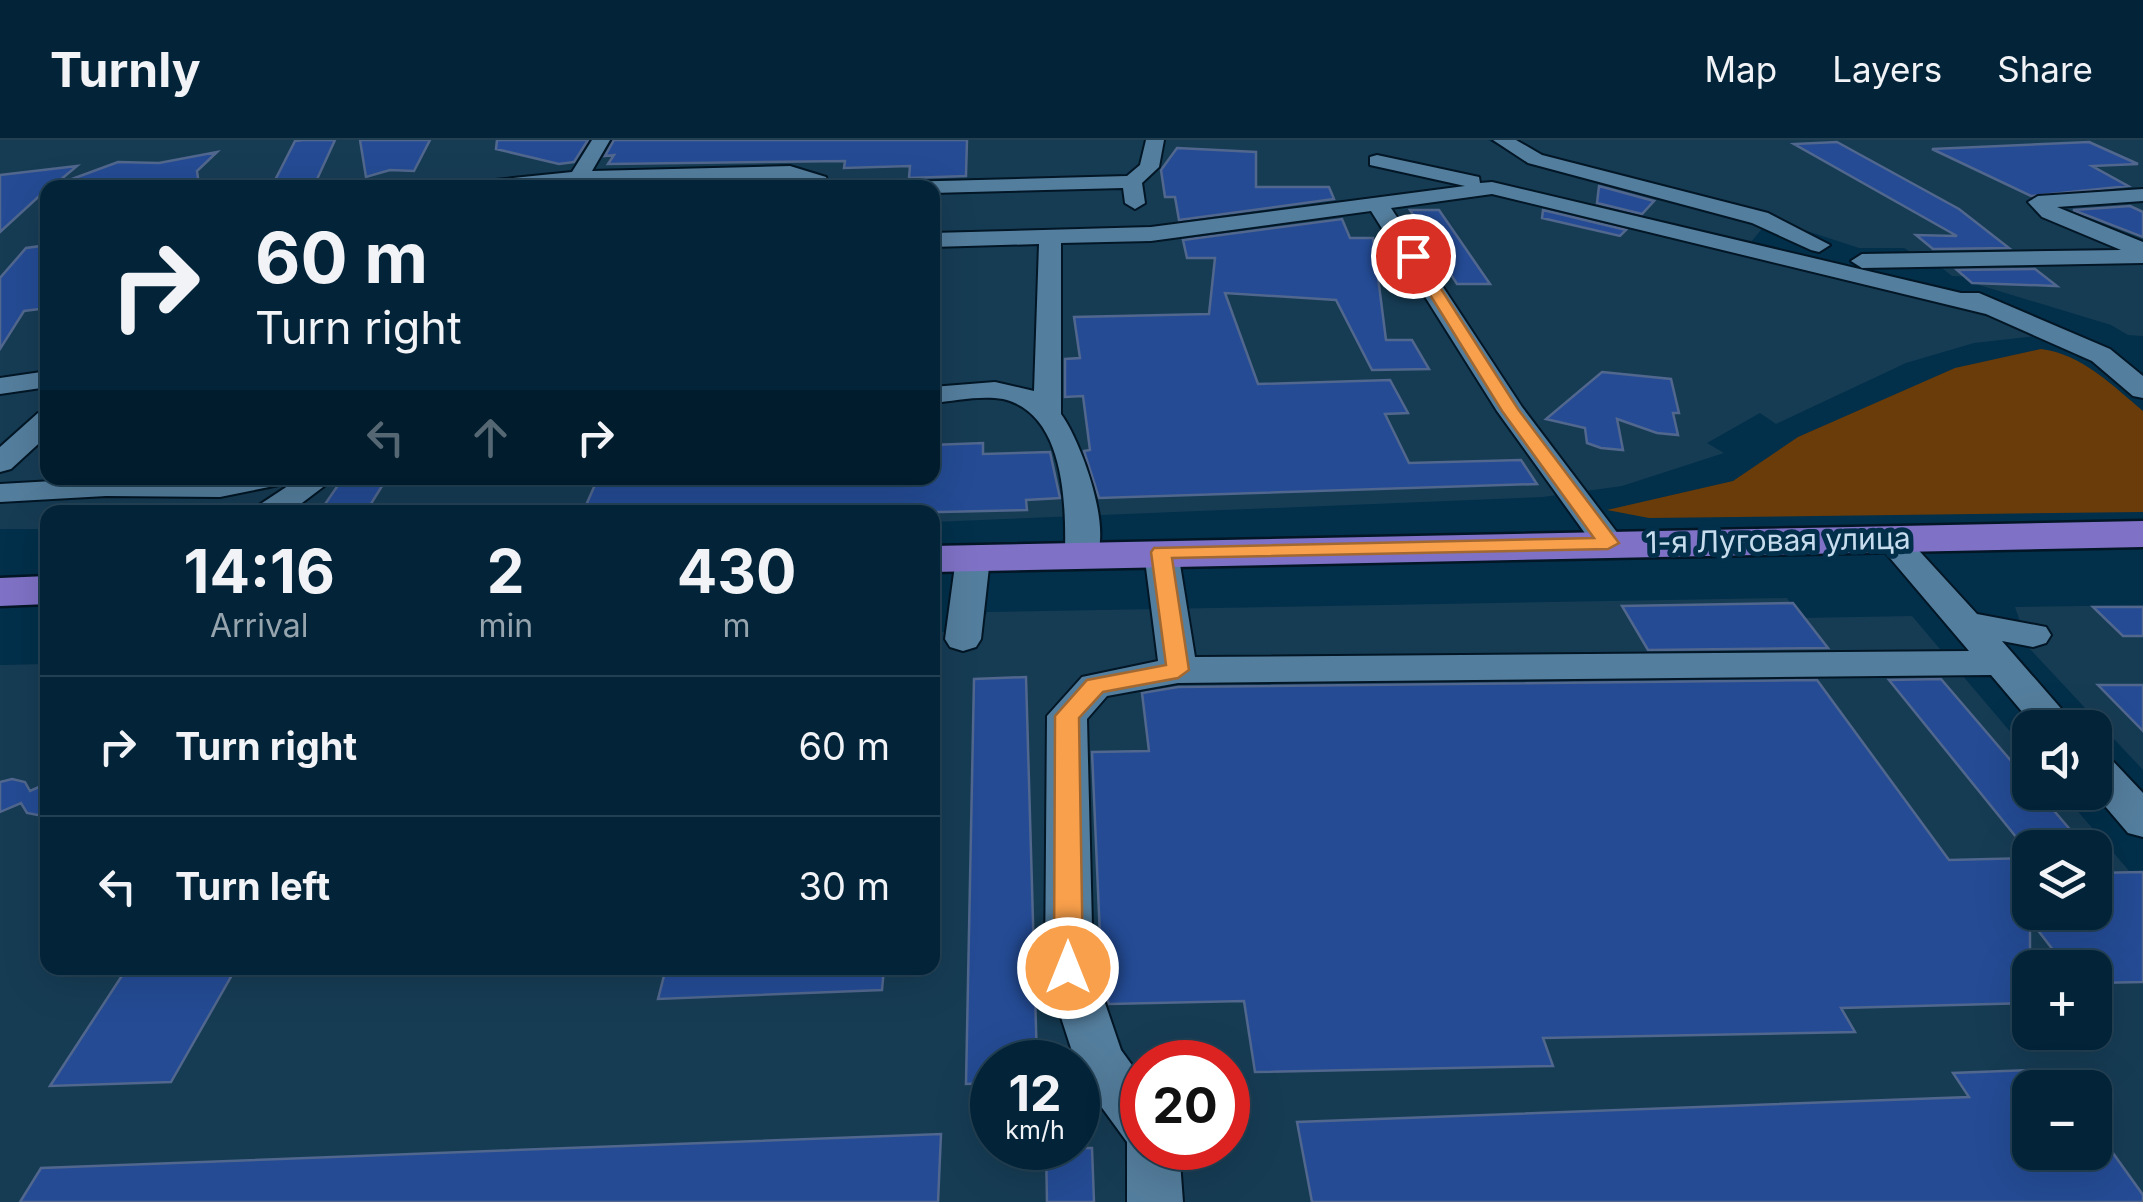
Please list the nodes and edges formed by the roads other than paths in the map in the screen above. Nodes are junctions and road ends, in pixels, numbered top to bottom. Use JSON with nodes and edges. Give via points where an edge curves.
{"nodes":[{"id":1,"x":601,"y":140,"type":"edge"},
{"id":2,"x":1155,"y":140,"type":"edge"},
{"id":3,"x":1502,"y":140,"type":"edge"},
{"id":4,"x":1377,"y":150,"type":"edge"},
{"id":5,"x":576,"y":180,"type":"edge"},
{"id":6,"x":618,"y":180,"type":"edge"},
{"id":7,"x":816,"y":180,"type":"edge"},
{"id":8,"x":1132,"y":182,"type":"junction"},
{"id":9,"x":940,"y":187,"type":"edge"},
{"id":10,"x":1492,"y":188,"type":"junction"},
{"id":11,"x":2143,"y":195,"type":"edge"},
{"id":12,"x":2077,"y":198,"type":"junction"},
{"id":13,"x":1384,"y":202,"type":"junction"},
{"id":14,"x":2143,"y":230,"type":"edge"},
{"id":15,"x":1142,"y":234,"type":"junction"},
{"id":16,"x":1050,"y":236,"type":"junction"},
{"id":17,"x":940,"y":240,"type":"edge"},
{"id":18,"x":2143,"y":253,"type":"edge"},
{"id":19,"x":1862,"y":261,"type":"junction"},
{"id":20,"x":1992,"y":308,"type":"junction"},
{"id":21,"x":2101,"y":355,"type":"junction"},
{"id":22,"x":2143,"y":359,"type":"edge"},
{"id":23,"x":40,"y":380,"type":"edge"},
{"id":24,"x":0,"y":386,"type":"edge"},
{"id":25,"x":2143,"y":390,"type":"edge"},
{"id":26,"x":940,"y":394,"type":"edge"},
{"id":27,"x":1048,"y":412,"type":"junction"},
{"id":28,"x":40,"y":426,"type":"edge"},
{"id":29,"x":0,"y":463,"type":"edge"},
{"id":30,"x":0,"y":473,"type":"edge"},
{"id":31,"x":40,"y":474,"type":"edge"},
{"id":32,"x":170,"y":485,"type":"edge"},
{"id":33,"x":234,"y":485,"type":"edge"},
{"id":34,"x":310,"y":485,"type":"edge"},
{"id":35,"x":198,"y":488,"type":"junction"},
{"id":36,"x":0,"y":494,"type":"edge"},
{"id":37,"x":280,"y":505,"type":"edge"},
{"id":38,"x":2143,"y":534,"type":"edge"},
{"id":39,"x":1889,"y":538,"type":"junction"},
{"id":40,"x":1608,"y":543,"type":"junction"},
{"id":41,"x":1161,"y":552,"type":"junction"},
{"id":42,"x":1082,"y":554,"type":"junction"},
{"id":43,"x":953,"y":559,"type":"edge"},
{"id":44,"x":40,"y":590,"type":"edge"},
{"id":45,"x":0,"y":592,"type":"edge"},
{"id":46,"x":1965,"y":623,"type":"junction"},
{"id":47,"x":2033,"y":635,"type":"dead end"},
{"id":48,"x":963,"y":640,"type":"dead end"},
{"id":49,"x":2001,"y":662,"type":"junction"},
{"id":50,"x":1178,"y":670,"type":"junction"},
{"id":51,"x":2043,"y":710,"type":"edge"},
{"id":52,"x":2112,"y":787,"type":"edge"},
{"id":53,"x":2143,"y":822,"type":"edge"},
{"id":54,"x":1120,"y":1091,"type":"edge"},
{"id":55,"x":1153,"y":1170,"type":"edge"},
{"id":56,"x":1155,"y":1202,"type":"edge"}],
"edges":[{"from":1,"to":5,"type":"street"},
{"from":2,"to":8,"type":"street","via":[[1149,167]]},
{"from":3,"to":19,"type":"street","via":[[1555,165],[1760,218]]},
{"from":4,"to":10,"type":"street"},
{"from":4,"to":13,"type":"street","via":[[1396,189]]},
{"from":6,"to":7,"type":"street","via":[[790,172]]},
{"from":8,"to":9,"type":"street"},
{"from":8,"to":15,"type":"street"},
{"from":10,"to":13,"type":"street"},
{"from":10,"to":20,"type":"street"},
{"from":11,"to":12,"type":"street"},
{"from":12,"to":14,"type":"street"},
{"from":12,"to":18,"type":"street","via":[[2046,199],[2038,206]]},
{"from":13,"to":15,"type":"street"},
{"from":13,"to":40,"type":"street","via":[[1511,411]]},
{"from":15,"to":16,"type":"street"},
{"from":16,"to":17,"type":"street"},
{"from":16,"to":27,"type":"street"},
{"from":18,"to":19,"type":"street"},
{"from":19,"to":20,"type":"street"},
{"from":20,"to":21,"type":"street"},
{"from":21,"to":22,"type":"street"},
{"from":21,"to":25,"type":"street"},
{"from":23,"to":24,"type":"street"},
{"from":26,"to":27,"type":"street","via":[[1004,391]]},
{"from":27,"to":42,"type":"street","via":[[1067,445],[1083,524]]},
{"from":28,"to":29,"type":"street"},
{"from":30,"to":31,"type":"street"},
{"from":32,"to":35,"type":"street"},
{"from":33,"to":35,"type":"street"},
{"from":34,"to":37,"type":"street"},
{"from":35,"to":36,"type":"street"},
{"from":38,"to":39,"type":"main road","name":"1-я Луговая улица"},
{"from":39,"to":40,"type":"main road","name":"1-я Луговая улица"},
{"from":39,"to":46,"type":"street"},
{"from":40,"to":41,"type":"main road","name":"1-я Луговая улица"},
{"from":41,"to":42,"type":"main road","name":"1-я Луговая улица"},
{"from":41,"to":50,"type":"street"},
{"from":42,"to":43,"type":"main road","name":"1-я Луговая улица"},
{"from":43,"to":48,"type":"street"},
{"from":44,"to":45,"type":"main road"},
{"from":46,"to":47,"type":"street"},
{"from":46,"to":49,"type":"street"},
{"from":49,"to":50,"type":"street"},
{"from":49,"to":51,"type":"street"},
{"from":50,"to":54,"type":"street","via":[[1095,686],[1067,716],[1068,968],[1099,1062]]},
{"from":52,"to":53,"type":"street"},
{"from":55,"to":56,"type":"street"}]}
